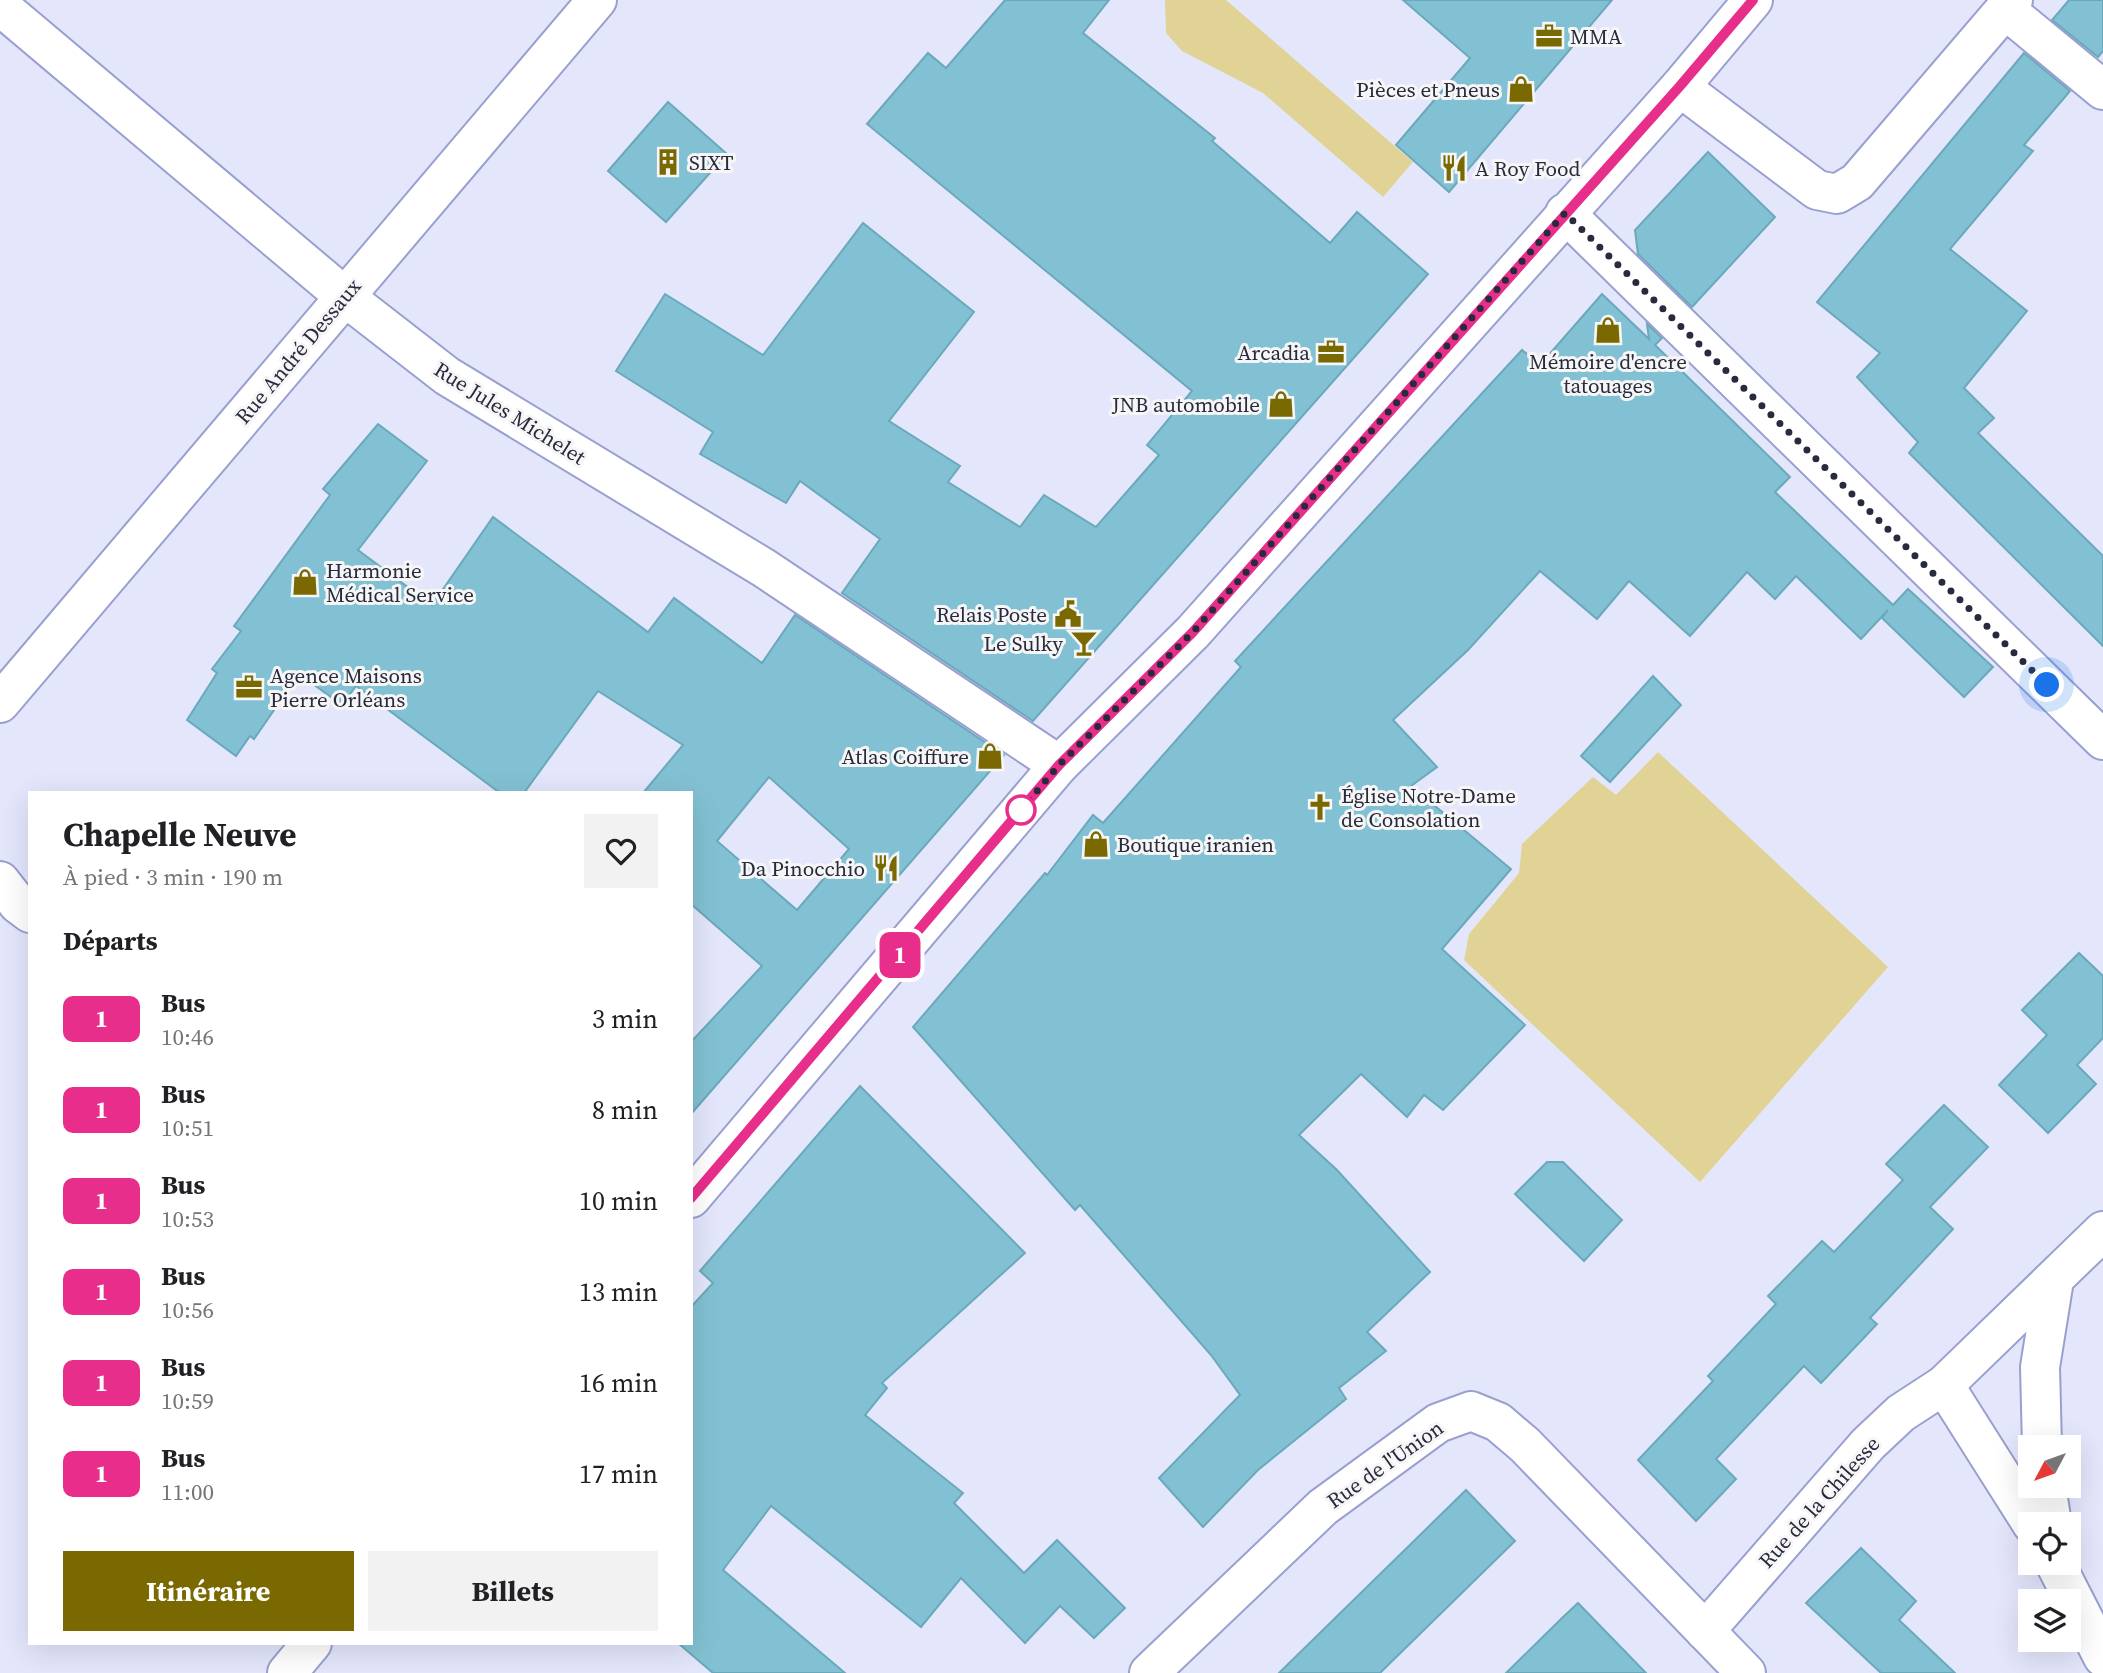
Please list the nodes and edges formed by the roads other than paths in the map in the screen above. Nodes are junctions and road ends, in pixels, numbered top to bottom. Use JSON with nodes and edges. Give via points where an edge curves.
{"nodes":[{"id":1,"x":597,"y":0,"type":"edge"},
{"id":2,"x":1753,"y":0,"type":"edge"},
{"id":3,"x":2009,"y":5,"type":"edge"},
{"id":4,"x":0,"y":6,"type":"edge"},
{"id":5,"x":1680,"y":86,"type":"junction"},
{"id":6,"x":2103,"y":90,"type":"edge"},
{"id":7,"x":1565,"y":213,"type":"junction"},
{"id":8,"x":344,"y":296,"type":"junction"},
{"id":9,"x":0,"y":703,"type":"edge"},
{"id":10,"x":2103,"y":740,"type":"edge"},
{"id":11,"x":1059,"y":765,"type":"junction"},
{"id":12,"x":0,"y":881,"type":"edge"},
{"id":13,"x":28,"y":912,"type":"edge"},
{"id":14,"x":693,"y":1196,"type":"edge"},
{"id":15,"x":2103,"y":1231,"type":"edge"},
{"id":16,"x":2054,"y":1280,"type":"junction"},
{"id":17,"x":1944,"y":1385,"type":"junction"},
{"id":18,"x":2042,"y":1435,"type":"edge"},
{"id":19,"x":2024,"y":1512,"type":"edge"},
{"id":20,"x":2063,"y":1575,"type":"edge"},
{"id":21,"x":1705,"y":1632,"type":"junction"},
{"id":22,"x":310,"y":1645,"type":"edge"},
{"id":23,"x":2103,"y":1657,"type":"edge"},
{"id":24,"x":287,"y":1673,"type":"edge"},
{"id":25,"x":1149,"y":1673,"type":"edge"},
{"id":26,"x":1746,"y":1673,"type":"edge"}],
"edges":[{"from":1,"to":8,"type":"street","name":"Rue André Dessaux"},
{"from":2,"to":5,"type":"street"},
{"from":3,"to":5,"type":"street","via":[[1857,183],[1837,194],[1817,190]]},
{"from":3,"to":6,"type":"street"},
{"from":4,"to":8,"type":"street","name":"Rue Jules Michelet"},
{"from":5,"to":7,"type":"street"},
{"from":7,"to":10,"type":"street"},
{"from":7,"to":11,"type":"street","via":[[1193,632]]},
{"from":8,"to":9,"type":"street","name":"Rue André Dessaux"},
{"from":8,"to":11,"type":"street","name":"Rue Jules Michelet","via":[[447,376],[764,568]]},
{"from":11,"to":14,"type":"street"},
{"from":12,"to":13,"type":"street"},
{"from":15,"to":16,"type":"street","name":"Rue de la Chilesse"},
{"from":16,"to":17,"type":"street","name":"Rue de la Chilesse"},
{"from":16,"to":18,"type":"street","via":[[2040,1367]]},
{"from":17,"to":19,"type":"street"},
{"from":17,"to":21,"type":"street","name":"Rue de la Chilesse","via":[[1901,1413],[1868,1444]]},
{"from":20,"to":23,"type":"street"},
{"from":21,"to":25,"type":"street","name":"Rue de l'Union","via":[[1525,1445],[1498,1422],[1471,1411],[1438,1423],[1323,1507]]},
{"from":21,"to":26,"type":"street","name":"Rue de l'Union"},
{"from":22,"to":24,"type":"street"}]}
